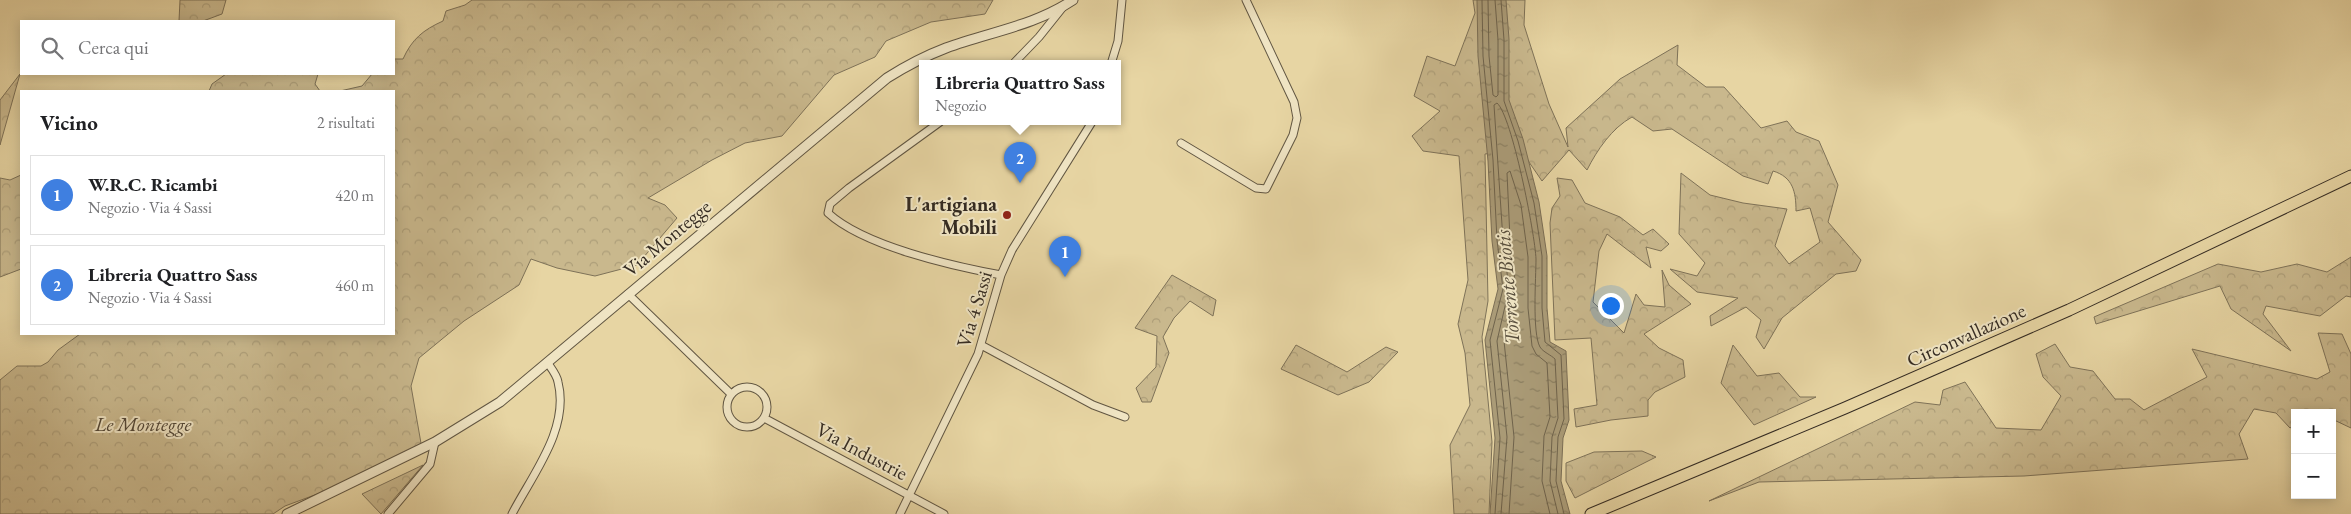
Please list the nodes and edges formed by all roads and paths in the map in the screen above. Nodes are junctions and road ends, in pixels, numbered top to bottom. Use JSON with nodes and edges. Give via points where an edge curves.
{"nodes":[{"id":1,"x":1072,"y":0,"type":"edge"},
{"id":2,"x":1122,"y":0,"type":"edge"},
{"id":3,"x":1246,"y":0,"type":"edge"},
{"id":4,"x":1063,"y":6,"type":"junction"},
{"id":5,"x":1018,"y":60,"type":"edge"},
{"id":6,"x":1111,"y":60,"type":"edge"},
{"id":7,"x":936,"y":125,"type":"edge"},
{"id":8,"x":1090,"y":125,"type":"edge"},
{"id":9,"x":1181,"y":143,"type":"dead end"},
{"id":10,"x":2351,"y":176,"type":"edge"},
{"id":11,"x":1000,"y":275,"type":"junction"},
{"id":12,"x":628,"y":294,"type":"junction"},
{"id":13,"x":981,"y":345,"type":"junction"},
{"id":14,"x":548,"y":362,"type":"junction"},
{"id":15,"x":731,"y":394,"type":"junction"},
{"id":16,"x":1125,"y":417,"type":"dead end"},
{"id":17,"x":764,"y":418,"type":"junction"},
{"id":18,"x":435,"y":442,"type":"junction"},
{"id":19,"x":910,"y":495,"type":"junction"},
{"id":20,"x":287,"y":514,"type":"edge"},
{"id":21,"x":388,"y":514,"type":"edge"},
{"id":22,"x":512,"y":514,"type":"edge"},
{"id":23,"x":900,"y":514,"type":"edge"},
{"id":24,"x":944,"y":514,"type":"edge"},
{"id":25,"x":1591,"y":514,"type":"edge"}],
"edges":[{"from":1,"to":4,"type":"street","name":"Via Montegge"},
{"from":2,"to":6,"type":"street","via":[[1118,41]]},
{"from":3,"to":9,"type":"street","via":[[1294,102],[1297,118],[1293,135],[1266,189],[1256,188]]},
{"from":4,"to":5,"type":"street"},
{"from":4,"to":12,"type":"street","name":"Via Montegge","via":[[1039,19],[946,48],[887,78]]},
{"from":7,"to":11,"type":"street","via":[[843,193],[830,204],[828,213],[839,223],[864,235],[950,265]]},
{"from":8,"to":11,"type":"street","name":"Via 4 Sassi","via":[[1012,250]]},
{"from":10,"to":25,"type":"highway","name":"Circonvallazione","via":[[2069,310]]},
{"from":11,"to":13,"type":"street","name":"Via 4 Sassi"},
{"from":12,"to":14,"type":"street","name":"Via Montegge"},
{"from":12,"to":15,"type":"street"},
{"from":13,"to":16,"type":"street","via":[[1093,405]]},
{"from":13,"to":19,"type":"street","name":"Via 4 Sassi"},
{"from":14,"to":18,"type":"street","name":"Via Montegge","via":[[500,402]]},
{"from":14,"to":22,"type":"street","via":[[558,380],[561,397],[559,421],[550,445]]},
{"from":15,"to":17,"type":"street","via":[[741,387],[754,387],[764,395],[768,407]]},
{"from":15,"to":17,"type":"street","via":[[726,409],[734,424],[750,427]]},
{"from":17,"to":19,"type":"street","name":"Via Industrie"},
{"from":18,"to":20,"type":"street","name":"Via Montegge"},
{"from":18,"to":21,"type":"street","via":[[430,464]]},
{"from":19,"to":23,"type":"street","name":"Via 4 Sassi"},
{"from":19,"to":24,"type":"street","name":"Via Industrie"}]}
